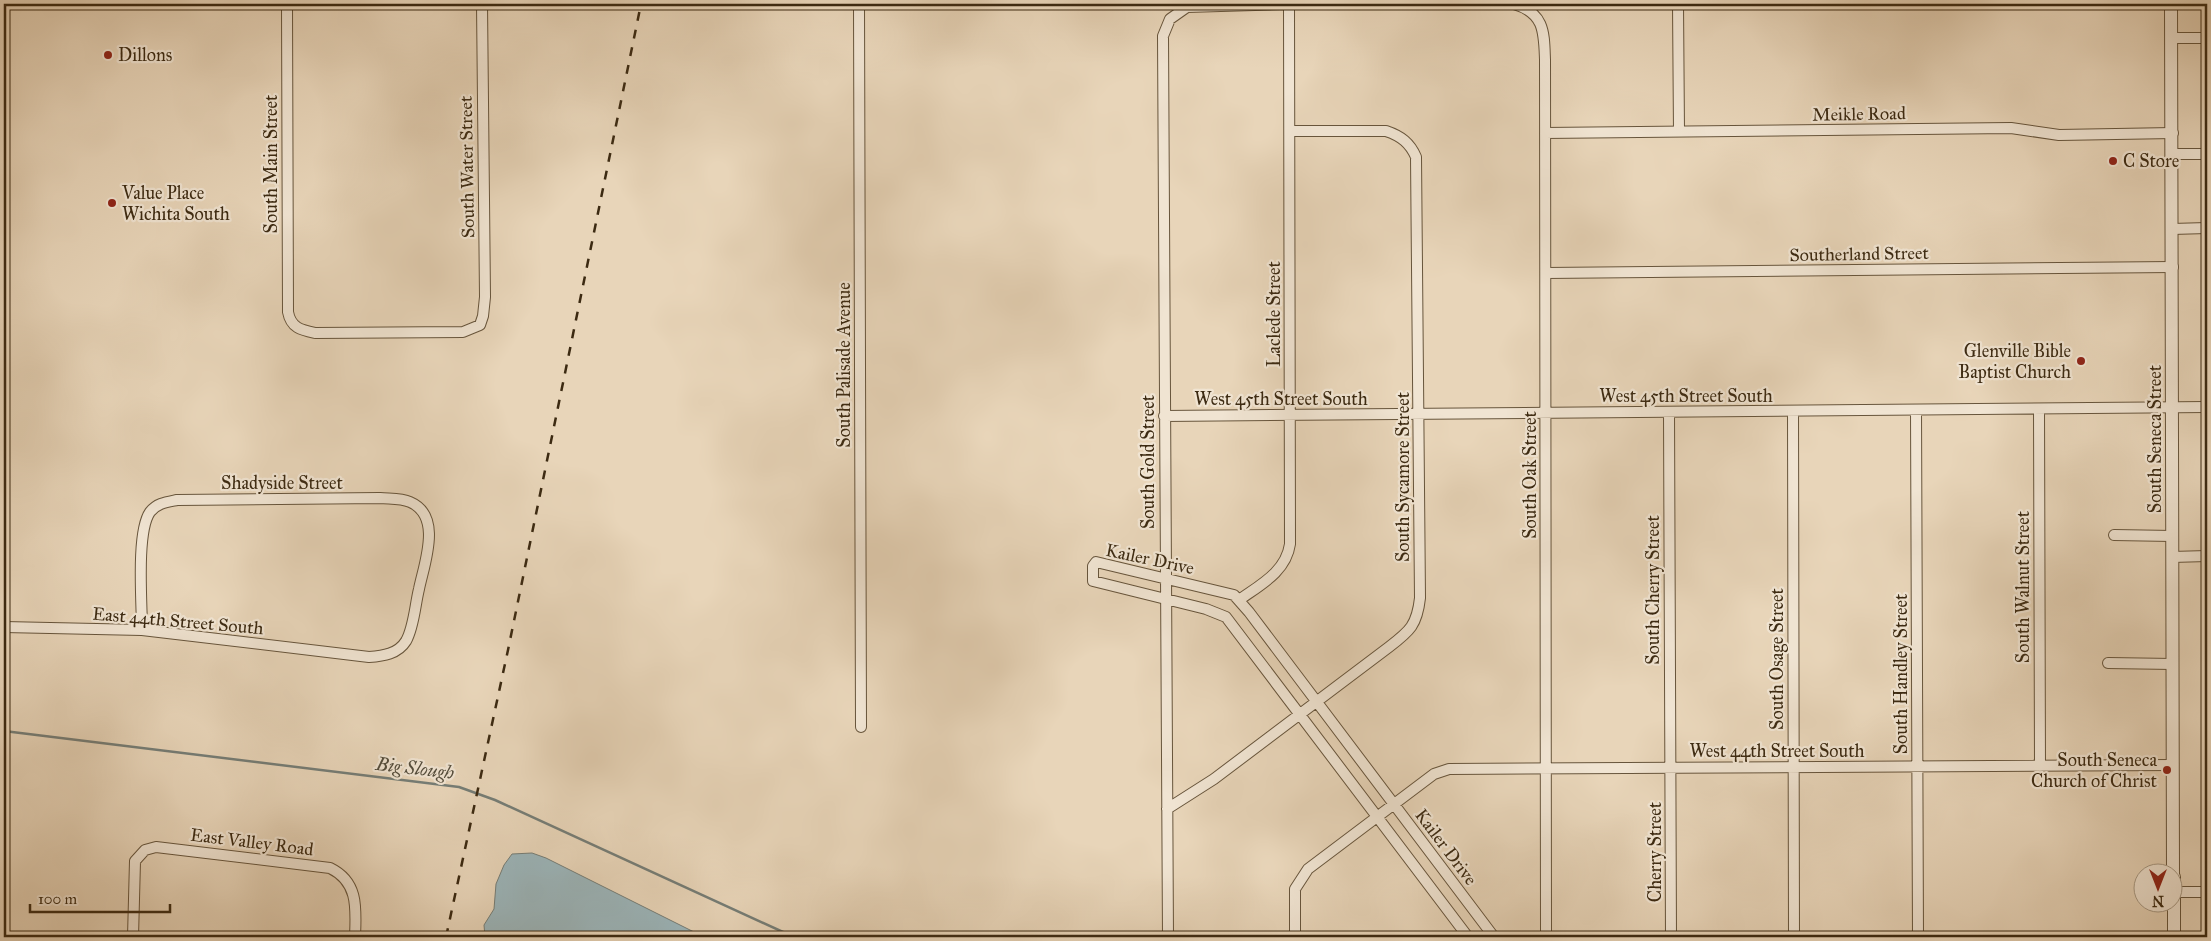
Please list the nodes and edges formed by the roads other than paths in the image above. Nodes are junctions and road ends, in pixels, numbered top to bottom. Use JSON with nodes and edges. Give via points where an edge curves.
{"nodes":[{"id":1,"x":287,"y":4,"type":"edge"},
{"id":2,"x":482,"y":4,"type":"edge"},
{"id":3,"x":859,"y":4,"type":"edge"},
{"id":4,"x":1289,"y":4,"type":"edge"},
{"id":5,"x":1514,"y":4,"type":"edge"},
{"id":6,"x":1678,"y":4,"type":"edge"},
{"id":7,"x":2171,"y":4,"type":"edge"},
{"id":8,"x":2172,"y":38,"type":"junction"},
{"id":9,"x":2207,"y":38,"type":"edge"},
{"id":10,"x":1290,"y":131,"type":"junction"},
{"id":11,"x":1679,"y":132,"type":"junction"},
{"id":12,"x":1546,"y":133,"type":"junction"},
{"id":13,"x":2173,"y":133,"type":"junction"},
{"id":14,"x":2173,"y":154,"type":"junction"},
{"id":15,"x":2207,"y":154,"type":"edge"},
{"id":16,"x":2207,"y":228,"type":"edge"},
{"id":17,"x":2172,"y":229,"type":"junction"},
{"id":18,"x":2173,"y":268,"type":"junction"},
{"id":19,"x":1546,"y":273,"type":"junction"},
{"id":20,"x":476,"y":328,"type":"joint"},
{"id":21,"x":2207,"y":407,"type":"edge"},
{"id":22,"x":2174,"y":408,"type":"junction"},
{"id":23,"x":2039,"y":409,"type":"junction"},
{"id":24,"x":1916,"y":410,"type":"junction"},
{"id":25,"x":1793,"y":411,"type":"junction"},
{"id":26,"x":1669,"y":412,"type":"junction"},
{"id":27,"x":1546,"y":413,"type":"junction"},
{"id":28,"x":1419,"y":414,"type":"junction"},
{"id":29,"x":1291,"y":415,"type":"junction"},
{"id":30,"x":1164,"y":416,"type":"junction"},
{"id":31,"x":2114,"y":535,"type":"dead end"},
{"id":32,"x":2172,"y":536,"type":"junction"},
{"id":33,"x":2172,"y":556,"type":"junction"},
{"id":34,"x":2207,"y":556,"type":"edge"},
{"id":35,"x":1165,"y":578,"type":"junction"},
{"id":36,"x":1165,"y":599,"type":"junction"},
{"id":37,"x":1239,"y":600,"type":"junction"},
{"id":38,"x":4,"y":627,"type":"edge"},
{"id":39,"x":142,"y":630,"type":"junction"},
{"id":40,"x":349,"y":655,"type":"joint"},
{"id":41,"x":2108,"y":663,"type":"dead end"},
{"id":42,"x":2173,"y":664,"type":"junction"},
{"id":43,"x":1316,"y":702,"type":"junction"},
{"id":44,"x":1300,"y":714,"type":"junction"},
{"id":45,"x":861,"y":727,"type":"dead end"},
{"id":46,"x":1917,"y":766,"type":"junction"},
{"id":47,"x":2040,"y":766,"type":"junction"},
{"id":48,"x":2173,"y":766,"type":"junction"},
{"id":49,"x":1794,"y":767,"type":"junction"},
{"id":50,"x":1547,"y":768,"type":"junction"},
{"id":51,"x":1671,"y":768,"type":"junction"},
{"id":52,"x":1393,"y":805,"type":"junction"},
{"id":53,"x":1167,"y":809,"type":"junction"},
{"id":54,"x":1377,"y":817,"type":"junction"},
{"id":55,"x":2174,"y":864,"type":"edge"},
{"id":56,"x":2184,"y":892,"type":"edge"},
{"id":57,"x":2207,"y":892,"type":"edge"},
{"id":58,"x":2174,"y":914,"type":"edge"},
{"id":59,"x":133,"y":937,"type":"edge"},
{"id":60,"x":355,"y":937,"type":"edge"},
{"id":61,"x":1168,"y":937,"type":"edge"},
{"id":62,"x":1295,"y":937,"type":"edge"},
{"id":63,"x":1468,"y":937,"type":"edge"},
{"id":64,"x":1494,"y":937,"type":"edge"},
{"id":65,"x":1546,"y":937,"type":"edge"},
{"id":66,"x":1671,"y":937,"type":"edge"},
{"id":67,"x":1794,"y":937,"type":"edge"},
{"id":68,"x":1918,"y":937,"type":"edge"},
{"id":69,"x":2174,"y":937,"type":"edge"}],
"edges":[{"from":1,"to":20,"type":"street","name":"South Main Street","via":[[288,312],[292,324],[315,333],[463,332]]},
{"from":2,"to":20,"type":"street","name":"South Water Street","via":[[485,297],[483,316]]},
{"from":3,"to":45,"type":"street","name":"South Palisade Avenue"},
{"from":4,"to":10,"type":"street","name":"Laclede Street"},
{"from":4,"to":30,"type":"street","name":"South Gold Street","via":[[1187,6],[1170,19],[1165,29],[1162,44]]},
{"from":5,"to":12,"type":"street","name":"South Oak Street","via":[[1540,21],[1544,39]]},
{"from":6,"to":11,"type":"street"},
{"from":7,"to":8,"type":"street","name":"South Seneca Street"},
{"from":8,"to":9,"type":"street"},
{"from":8,"to":13,"type":"street","name":"South Seneca Street"},
{"from":10,"to":28,"type":"street","name":"South Sycamore Street","via":[[1386,131],[1401,137],[1413,150],[1418,176]]},
{"from":10,"to":29,"type":"street","name":"Laclede Street"},
{"from":11,"to":12,"type":"street","name":"Meikle Road"},
{"from":11,"to":13,"type":"street","name":"Meikle Road","via":[[2011,128],[2059,135]]},
{"from":12,"to":19,"type":"street","name":"South Oak Street"},
{"from":13,"to":14,"type":"street","name":"South Seneca Street"},
{"from":14,"to":15,"type":"street"},
{"from":14,"to":17,"type":"street","name":"South Seneca Street"},
{"from":16,"to":17,"type":"street"},
{"from":17,"to":18,"type":"street","name":"South Seneca Street"},
{"from":18,"to":19,"type":"street","name":"Southerland Street"},
{"from":18,"to":22,"type":"street","name":"South Seneca Street"},
{"from":19,"to":27,"type":"street","name":"South Oak Street"},
{"from":21,"to":22,"type":"street","name":"West 45th Street South"},
{"from":22,"to":23,"type":"street","name":"West 45th Street South"},
{"from":22,"to":32,"type":"street","name":"South Seneca Street"},
{"from":23,"to":24,"type":"street","name":"West 45th Street South"},
{"from":23,"to":47,"type":"street","name":"South Walnut Street"},
{"from":24,"to":25,"type":"street","name":"West 45th Street South"},
{"from":24,"to":46,"type":"street","name":"South Handley Street"},
{"from":25,"to":26,"type":"street","name":"West 45th Street South"},
{"from":25,"to":49,"type":"street","name":"South Osage Street"},
{"from":26,"to":27,"type":"street","name":"West 45th Street South"},
{"from":26,"to":51,"type":"street","name":"South Cherry Street"},
{"from":27,"to":28,"type":"street","name":"West 45th Street South"},
{"from":27,"to":50,"type":"street","name":"South Oak Street"},
{"from":28,"to":29,"type":"street","name":"West 45th Street South"},
{"from":28,"to":43,"type":"street","name":"South Sycamore Street","via":[[1420,598],[1417,618],[1406,634]]},
{"from":29,"to":30,"type":"street","name":"West 45th Street South"},
{"from":29,"to":37,"type":"street","name":"Laclede Street","via":[[1292,518],[1289,551],[1278,571]]},
{"from":30,"to":35,"type":"street","name":"South Gold Street"},
{"from":31,"to":32,"type":"street"},
{"from":32,"to":33,"type":"street","name":"South Seneca Street"},
{"from":33,"to":34,"type":"street"},
{"from":33,"to":42,"type":"street","name":"South Seneca Street"},
{"from":35,"to":36,"type":"street","name":"South Gold Street"},
{"from":35,"to":36,"type":"street","name":"Kailer Drive","via":[[1096,562],[1093,570],[1093,581]]},
{"from":35,"to":37,"type":"street","name":"Kailer Drive","via":[[1228,593]]},
{"from":36,"to":44,"type":"street","name":"Kailer Drive","via":[[1226,617]]},
{"from":36,"to":53,"type":"street","name":"South Gold Street"},
{"from":37,"to":43,"type":"street","name":"Kailer Drive"},
{"from":38,"to":39,"type":"street","name":"East 44th Street South"},
{"from":39,"to":40,"type":"street","name":"East 44th Street South"},
{"from":39,"to":40,"type":"street","name":"Shadyside Street","via":[[143,535],[148,516],[155,507],[178,500],[380,498],[410,502],[426,518],[429,532],[406,641],[392,654]]},
{"from":41,"to":42,"type":"street"},
{"from":42,"to":48,"type":"street","name":"South Seneca Street"},
{"from":43,"to":44,"type":"street","name":"South Sycamore Street"},
{"from":43,"to":52,"type":"street","name":"Kailer Drive"},
{"from":44,"to":53,"type":"street","name":"South Sycamore Street","via":[[1214,779]]},
{"from":44,"to":54,"type":"street","name":"Kailer Drive"},
{"from":46,"to":47,"type":"street","name":"West 44th Street South"},
{"from":46,"to":49,"type":"street","name":"West 44th Street South"},
{"from":46,"to":68,"type":"street","name":"South Handley Street"},
{"from":47,"to":48,"type":"street","name":"West 44th Street South"},
{"from":48,"to":55,"type":"street","name":"South Seneca Street"},
{"from":49,"to":51,"type":"street","name":"West 44th Street South"},
{"from":49,"to":67,"type":"street","name":"South Osage Street"},
{"from":50,"to":51,"type":"street","name":"West 44th Street South"},
{"from":50,"to":52,"type":"street","name":"West 44th Street South","via":[[1449,769],[1434,774]]},
{"from":50,"to":65,"type":"street","name":"South Oak Street"},
{"from":51,"to":66,"type":"street","name":"Cherry Street"},
{"from":52,"to":54,"type":"street"},
{"from":52,"to":64,"type":"street","name":"Kailer Drive"},
{"from":53,"to":61,"type":"street","name":"South Gold Street"},
{"from":54,"to":62,"type":"street","via":[[1300,878],[1295,888]]},
{"from":54,"to":63,"type":"street","name":"Kailer Drive"},
{"from":56,"to":57,"type":"street"},
{"from":58,"to":69,"type":"street","name":"South Seneca Street"},
{"from":59,"to":60,"type":"street","name":"East Valley Road","via":[[135,861],[145,850],[156,847],[330,868],[349,882],[354,897]]}]}
